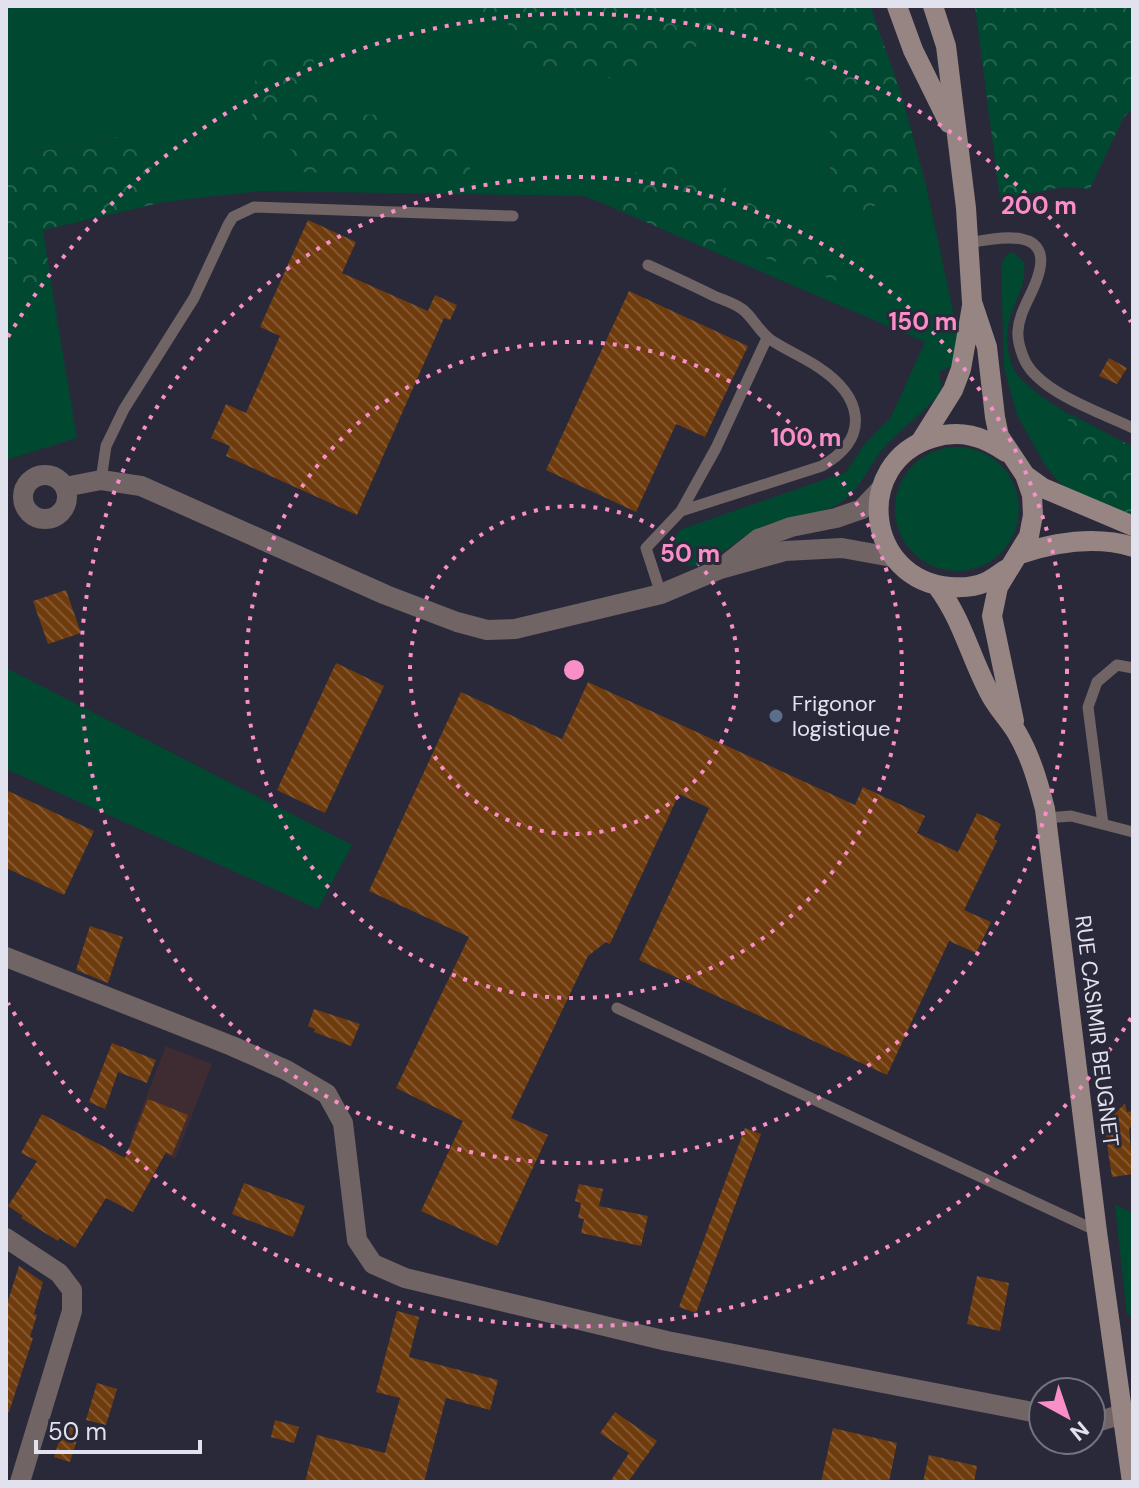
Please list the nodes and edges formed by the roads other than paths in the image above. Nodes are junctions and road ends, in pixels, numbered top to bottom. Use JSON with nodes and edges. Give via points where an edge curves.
{"nodes":[{"id":1,"x":897,"y":6,"type":"edge"},
{"id":2,"x":933,"y":6,"type":"edge"},
{"id":3,"x":957,"y":139,"type":"junction"},
{"id":4,"x":513,"y":216,"type":"dead end"},
{"id":5,"x":968,"y":243,"type":"junction"},
{"id":6,"x":648,"y":265,"type":"dead end"},
{"id":7,"x":972,"y":302,"type":"junction"},
{"id":8,"x":767,"y":338,"type":"junction"},
{"id":9,"x":1133,"y":428,"type":"edge"},
{"id":10,"x":921,"y":441,"type":"junction"},
{"id":11,"x":1010,"y":455,"type":"junction"},
{"id":12,"x":1025,"y":475,"type":"junction"},
{"id":13,"x":101,"y":480,"type":"junction"},
{"id":14,"x":65,"y":487,"type":"dead end"},
{"id":15,"x":881,"y":489,"type":"junction"},
{"id":16,"x":681,"y":511,"type":"junction"},
{"id":17,"x":1133,"y":526,"type":"edge"},
{"id":18,"x":1133,"y":547,"type":"edge"},
{"id":19,"x":892,"y":557,"type":"junction"},
{"id":20,"x":1013,"y":562,"type":"junction"},
{"id":21,"x":720,"y":569,"type":"junction"},
{"id":22,"x":937,"y":586,"type":"junction"},
{"id":23,"x":661,"y":594,"type":"junction"},
{"id":24,"x":1133,"y":668,"type":"edge"},
{"id":25,"x":1017,"y":732,"type":"junction"},
{"id":26,"x":1046,"y":818,"type":"junction"},
{"id":27,"x":1103,"y":824,"type":"junction"},
{"id":28,"x":1133,"y":832,"type":"edge"},
{"id":29,"x":6,"y":957,"type":"edge"},
{"id":30,"x":617,"y":1008,"type":"dead end"},
{"id":31,"x":1097,"y":1232,"type":"junction"},
{"id":32,"x":6,"y":1238,"type":"edge"},
{"id":33,"x":1027,"y":1411,"type":"edge"},
{"id":34,"x":1122,"y":1414,"type":"junction"},
{"id":35,"x":1107,"y":1419,"type":"edge"},
{"id":36,"x":20,"y":1482,"type":"edge"},
{"id":37,"x":1132,"y":1482,"type":"edge"}],
"edges":[{"from":1,"to":3,"type":"main road"},
{"from":2,"to":3,"type":"main road","via":[[946,46]]},
{"from":3,"to":5,"type":"main road"},
{"from":4,"to":13,"type":"lane","via":[[254,207],[233,217],[194,298],[124,409],[106,446]]},
{"from":5,"to":7,"type":"main road"},
{"from":5,"to":9,"type":"lane","via":[[1004,236],[1035,246],[1041,265],[1017,332],[1026,364],[1056,391]]},
{"from":6,"to":8,"type":"lane","via":[[743,309]]},
{"from":7,"to":10,"type":"main road","via":[[961,369]]},
{"from":7,"to":11,"type":"main road","via":[[987,347],[999,436]]},
{"from":8,"to":16,"type":"lane"},
{"from":8,"to":16,"type":"lane","via":[[839,384],[856,415],[850,443],[822,466]]},
{"from":10,"to":11,"type":"main road","via":[[967,434]]},
{"from":10,"to":15,"type":"main road","via":[[903,453]]},
{"from":11,"to":12,"type":"main road"},
{"from":12,"to":17,"type":"main road"},
{"from":12,"to":20,"type":"main road","via":[[1033,515],[1029,536]]},
{"from":13,"to":14,"type":"street"},
{"from":13,"to":23,"type":"street","via":[[141,486],[386,595],[487,630],[515,629]]},
{"from":15,"to":19,"type":"main road","via":[[878,513]]},
{"from":15,"to":21,"type":"street","via":[[862,509],[758,539]]},
{"from":16,"to":23,"type":"lane","via":[[646,548]]},
{"from":18,"to":20,"type":"main road","via":[[1066,543]]},
{"from":19,"to":21,"type":"street","via":[[822,548],[785,551]]},
{"from":19,"to":22,"type":"main road","via":[[920,580]]},
{"from":20,"to":22,"type":"main road","via":[[985,582]]},
{"from":20,"to":25,"type":"main road","via":[[998,587],[992,616]]},
{"from":21,"to":23,"type":"street"},
{"from":22,"to":25,"type":"main road","via":[[961,625],[989,693]]},
{"from":24,"to":27,"type":"lane","via":[[1117,665],[1107,673],[1097,682],[1088,707]]},
{"from":25,"to":26,"type":"main road","name":"RUE CASIMIR BEUGNET","via":[[1031,760]]},
{"from":26,"to":27,"type":"lane","via":[[1071,816]]},
{"from":26,"to":31,"type":"main road","name":"RUE CASIMIR BEUGNET"},
{"from":27,"to":28,"type":"lane"},
{"from":29,"to":33,"type":"street","via":[[232,1046],[327,1094],[343,1123],[357,1240],[373,1264],[405,1278],[667,1341]]},
{"from":30,"to":31,"type":"lane"},
{"from":31,"to":34,"type":"main road","name":"RUE CASIMIR BEUGNET"},
{"from":32,"to":36,"type":"street","via":[[59,1273],[72,1290],[72,1311]]},
{"from":34,"to":35,"type":"street"},
{"from":34,"to":37,"type":"main road","name":"RUE CASIMIR BEUGNET"}]}
